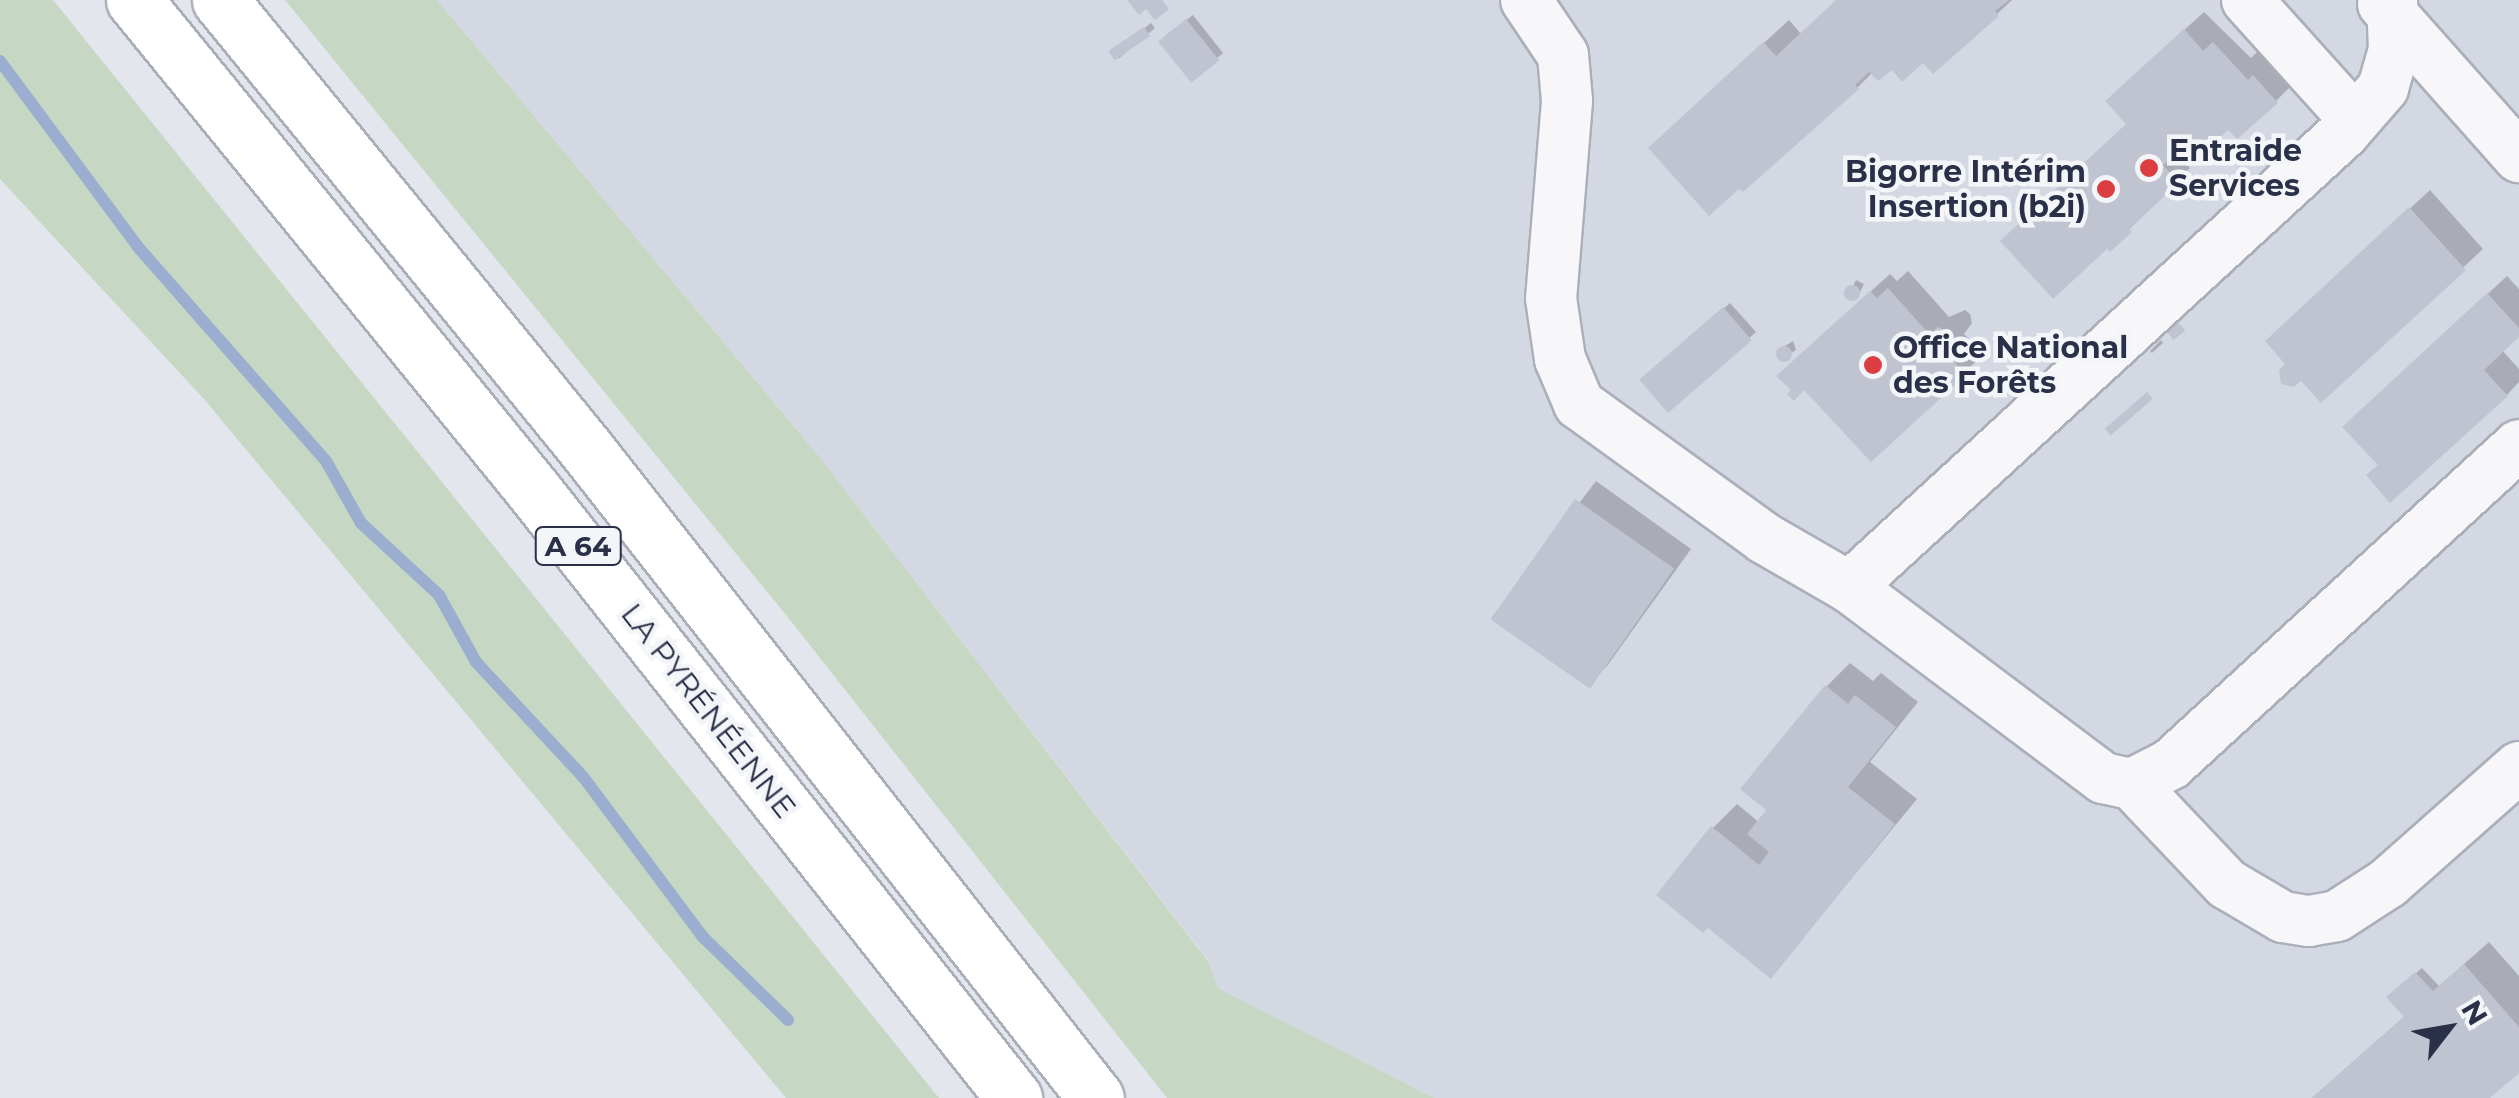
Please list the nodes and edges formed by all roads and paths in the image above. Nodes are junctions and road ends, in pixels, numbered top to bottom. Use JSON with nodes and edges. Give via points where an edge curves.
{"nodes":[{"id":1,"x":134,"y":0,"type":"edge"},
{"id":2,"x":220,"y":0,"type":"edge"},
{"id":3,"x":1526,"y":0,"type":"edge"},
{"id":4,"x":2248,"y":0,"type":"edge"},
{"id":5,"x":2389,"y":6,"type":"edge"},
{"id":6,"x":2355,"y":120,"type":"junction"},
{"id":7,"x":2519,"y":157,"type":"edge"},
{"id":8,"x":2519,"y":445,"type":"edge"},
{"id":9,"x":1849,"y":587,"type":"junction"},
{"id":10,"x":2519,"y":767,"type":"edge"},
{"id":11,"x":2132,"y":784,"type":"junction"},
{"id":12,"x":1014,"y":1098,"type":"edge"},
{"id":13,"x":1096,"y":1098,"type":"edge"}],
"edges":[{"from":1,"to":12,"type":"highway","name":"LA PYRÉNÉENNE","number":"A 64","via":[[546,506]]},
{"from":2,"to":13,"type":"highway","number":"A 64","via":[[586,448]]},
{"from":3,"to":9,"type":"street","via":[[1563,55],[1567,101],[1551,298],[1560,358],[1579,404],[1764,538]]},
{"from":4,"to":6,"type":"street"},
{"from":5,"to":6,"type":"street","via":[[2394,50],[2384,88]]},
{"from":5,"to":7,"type":"street"},
{"from":6,"to":9,"type":"street"},
{"from":8,"to":11,"type":"street","via":[[2171,764]]},
{"from":9,"to":11,"type":"street","via":[[2103,778]]},
{"from":10,"to":11,"type":"street","via":[[2388,883],[2337,916],[2309,921],[2283,917],[2227,884]]}]}
